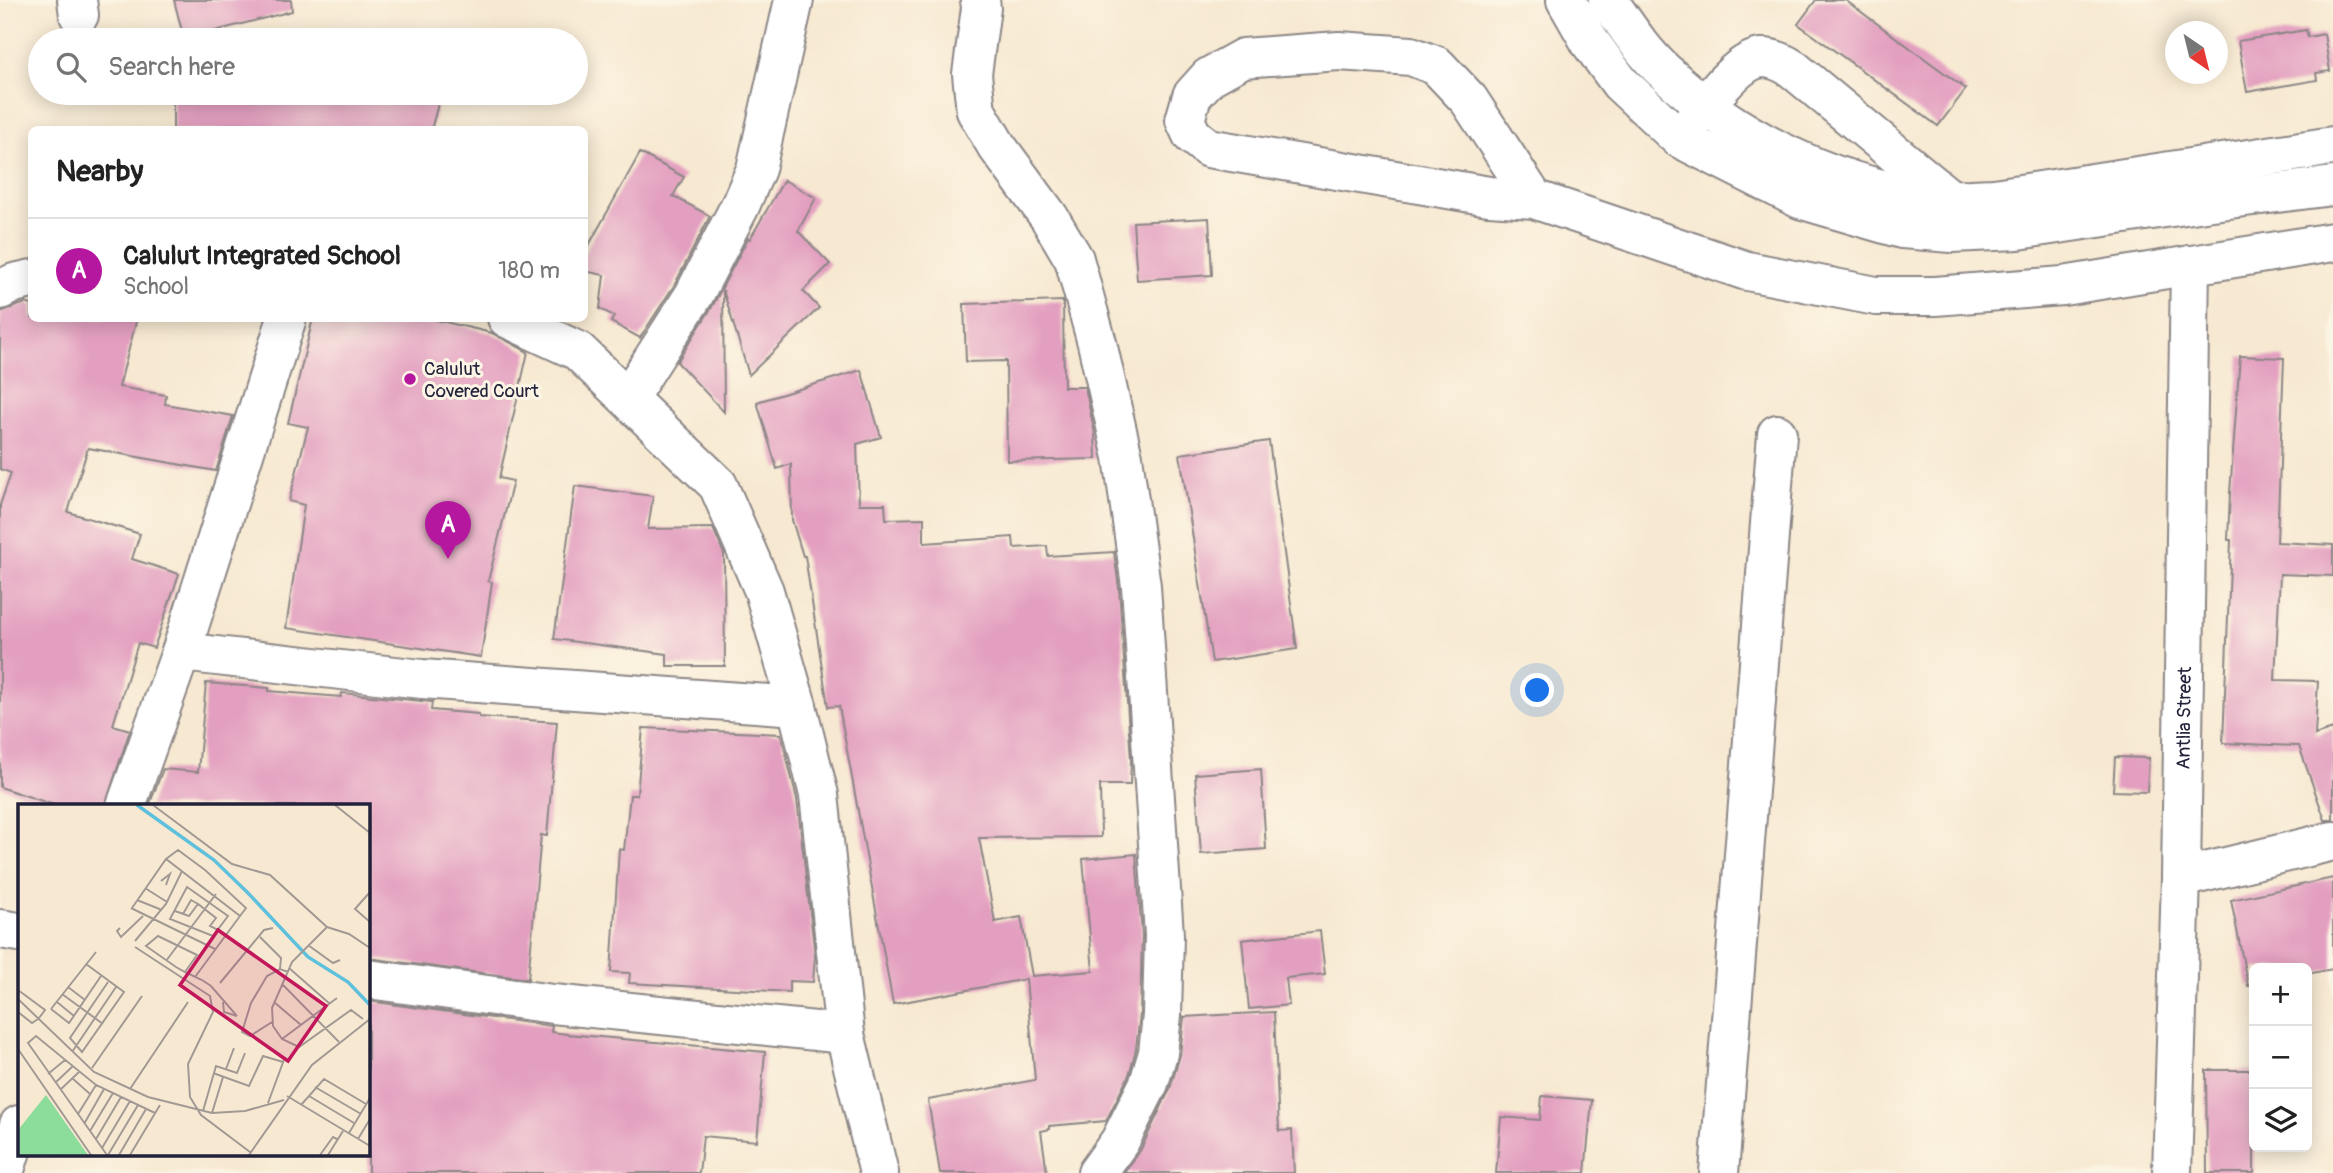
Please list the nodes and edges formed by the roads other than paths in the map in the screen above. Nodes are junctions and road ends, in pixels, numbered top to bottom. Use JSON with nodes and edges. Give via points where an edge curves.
{"nodes":[{"id":1,"x":794,"y":0,"type":"edge"},
{"id":2,"x":980,"y":0,"type":"edge"},
{"id":3,"x":1566,"y":0,"type":"edge"},
{"id":4,"x":1608,"y":0,"type":"edge"},
{"id":5,"x":1706,"y":106,"type":"junction"},
{"id":6,"x":1679,"y":138,"type":"junction"},
{"id":7,"x":2333,"y":146,"type":"edge"},
{"id":8,"x":2333,"y":186,"type":"edge"},
{"id":9,"x":1534,"y":199,"type":"junction"},
{"id":10,"x":1951,"y":216,"type":"junction"},
{"id":11,"x":2333,"y":242,"type":"edge"},
{"id":12,"x":2190,"y":265,"type":"junction"},
{"id":13,"x":28,"y":280,"type":"edge"},
{"id":14,"x":0,"y":290,"type":"edge"},
{"id":15,"x":286,"y":322,"type":"edge"},
{"id":16,"x":516,"y":322,"type":"edge"},
{"id":17,"x":628,"y":398,"type":"junction"},
{"id":18,"x":1777,"y":434,"type":"dead end"},
{"id":19,"x":181,"y":652,"type":"junction"},
{"id":20,"x":797,"y":706,"type":"junction"},
{"id":21,"x":127,"y":804,"type":"edge"},
{"id":22,"x":2333,"y":841,"type":"edge"},
{"id":23,"x":2180,"y":878,"type":"junction"},
{"id":24,"x":0,"y":929,"type":"edge"},
{"id":25,"x":18,"y":932,"type":"edge"},
{"id":26,"x":369,"y":979,"type":"edge"},
{"id":27,"x":845,"y":1034,"type":"junction"},
{"id":28,"x":18,"y":1128,"type":"edge"},
{"id":29,"x":4,"y":1173,"type":"edge"},
{"id":30,"x":879,"y":1173,"type":"edge"},
{"id":31,"x":1097,"y":1173,"type":"edge"},
{"id":32,"x":1719,"y":1173,"type":"edge"},
{"id":33,"x":2172,"y":1173,"type":"edge"}],
"edges":[{"from":1,"to":17,"type":"street","via":[[756,169],[694,295]]},
{"from":2,"to":31,"type":"street","via":[[972,74],[976,111],[1074,259],[1123,457],[1141,586],[1164,935],[1163,1015],[1149,1083],[1120,1141]]},
{"from":3,"to":6,"type":"street","via":[[1620,83]]},
{"from":4,"to":5,"type":"street","via":[[1662,70]]},
{"from":5,"to":6,"type":"street"},
{"from":5,"to":10,"type":"street","via":[[1781,153]]},
{"from":5,"to":10,"type":"street","via":[[1749,62],[1763,58],[1779,61]]},
{"from":6,"to":10,"type":"street","via":[[1800,200],[1902,229]]},
{"from":7,"to":10,"type":"street","via":[[1994,198]]},
{"from":8,"to":10,"type":"street","via":[[2018,230]]},
{"from":9,"to":9,"type":"street","via":[[1489,196],[1209,148],[1192,135],[1185,120],[1192,96],[1209,77],[1243,58],[1339,51],[1411,56],[1437,66],[1469,100]]},
{"from":9,"to":12,"type":"street","via":[[1747,271],[1876,296],[2034,289]]},
{"from":11,"to":12,"type":"street"},
{"from":12,"to":23,"type":"street","name":"Antlia Street"},
{"from":13,"to":14,"type":"street"},
{"from":15,"to":19,"type":"street"},
{"from":16,"to":17,"type":"street","via":[[578,351]]},
{"from":17,"to":20,"type":"street","via":[[719,485],[764,591]]},
{"from":18,"to":32,"type":"street"},
{"from":19,"to":20,"type":"street","via":[[422,680]]},
{"from":19,"to":21,"type":"street"},
{"from":20,"to":27,"type":"street","via":[[819,795]]},
{"from":22,"to":23,"type":"street"},
{"from":23,"to":33,"type":"street","name":"Antlia Street"},
{"from":24,"to":25,"type":"street"},
{"from":26,"to":27,"type":"street","via":[[553,1004]]},
{"from":27,"to":30,"type":"street"},
{"from":28,"to":29,"type":"street"}]}
